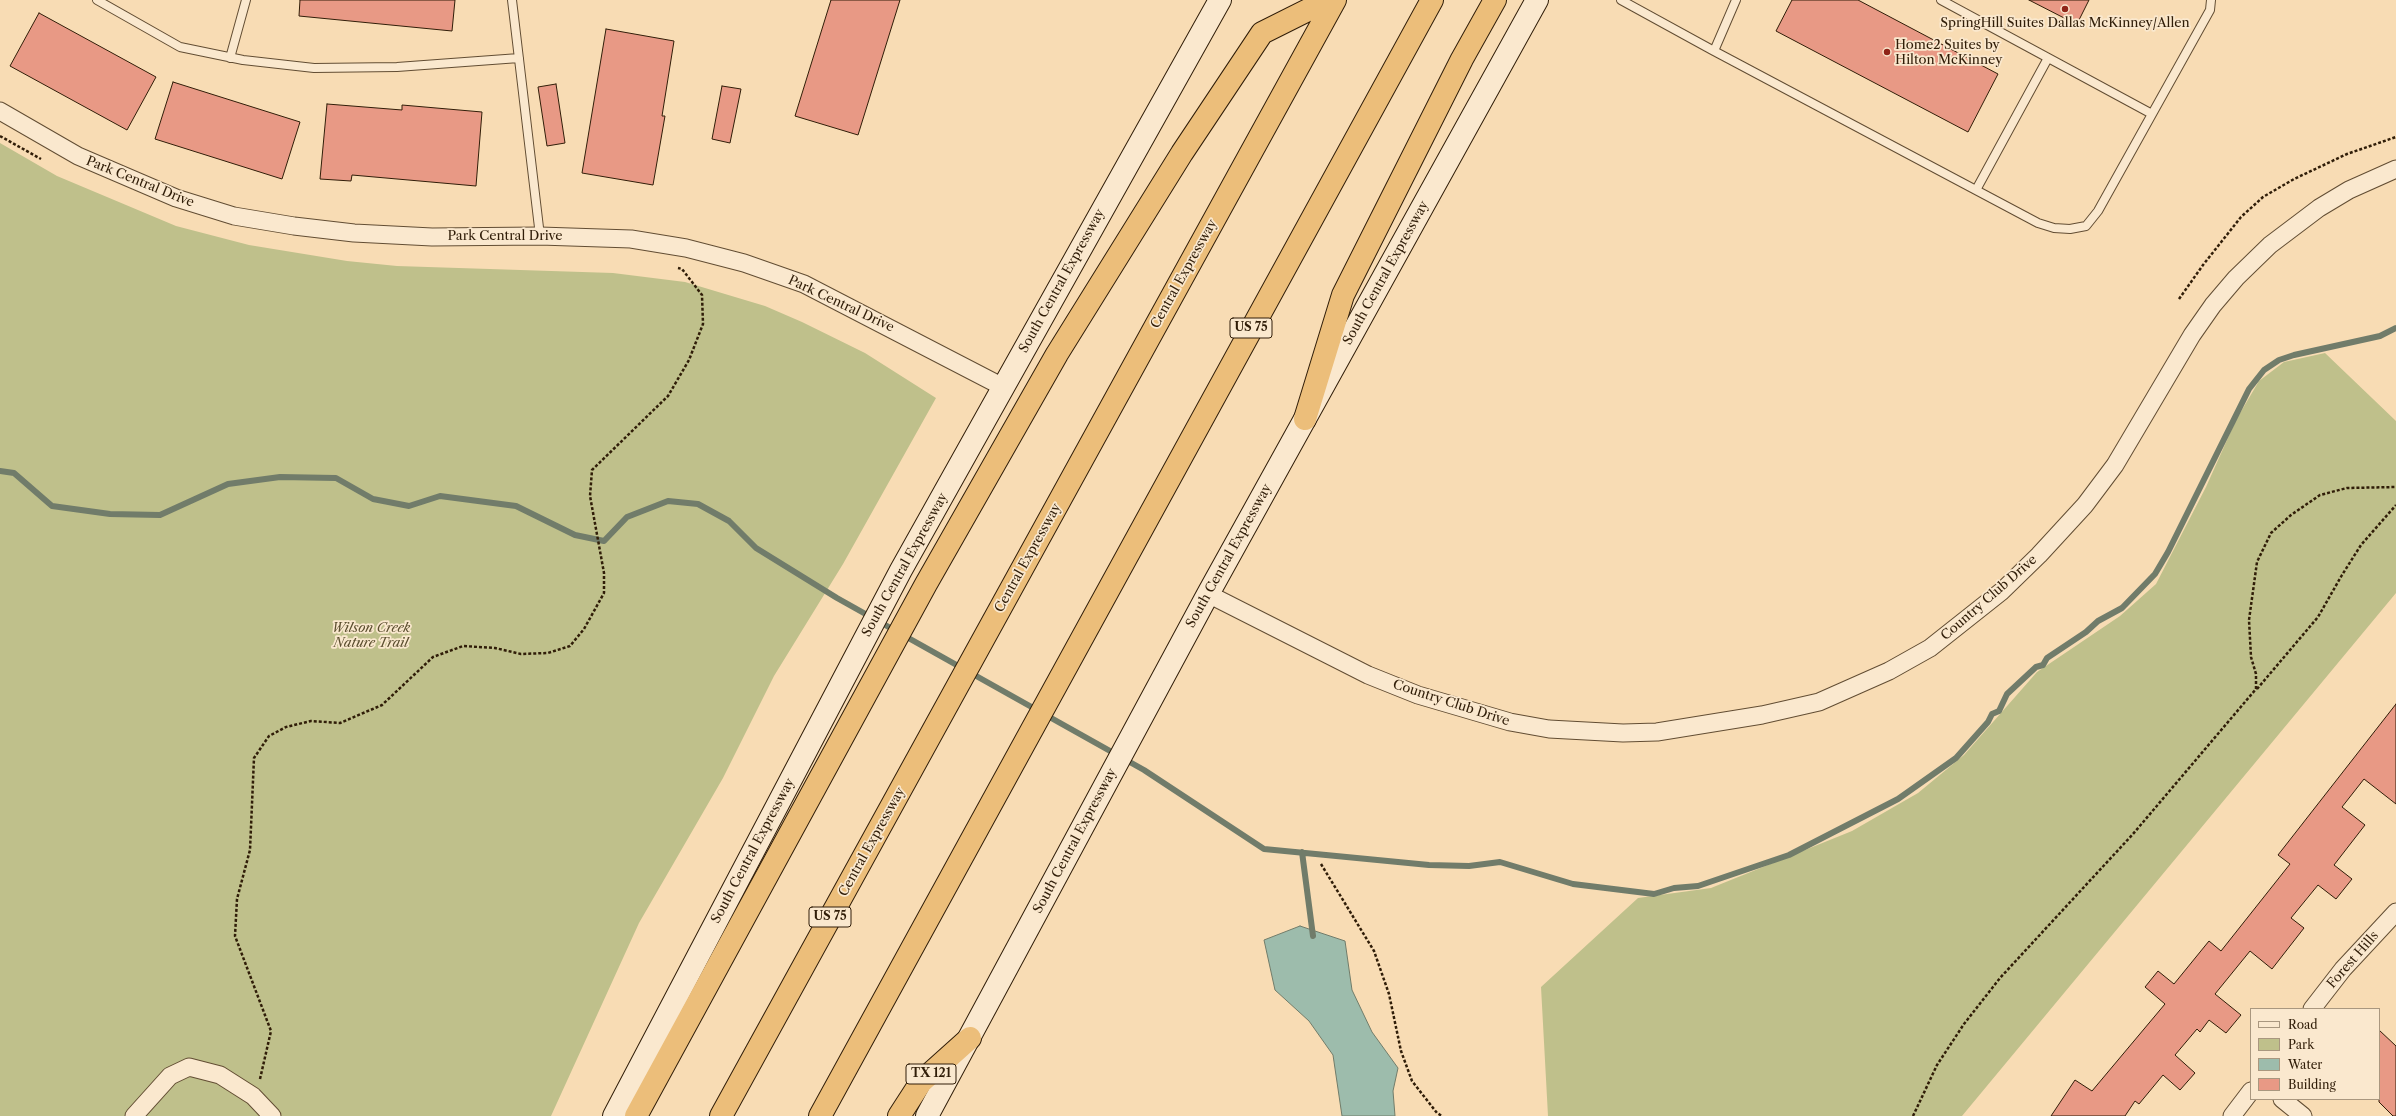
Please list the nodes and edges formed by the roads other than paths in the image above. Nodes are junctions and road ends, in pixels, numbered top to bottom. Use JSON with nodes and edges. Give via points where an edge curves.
{"nodes":[{"id":1,"x":97,"y":0,"type":"edge"},
{"id":2,"x":246,"y":0,"type":"edge"},
{"id":3,"x":512,"y":0,"type":"edge"},
{"id":4,"x":1220,"y":0,"type":"edge"},
{"id":5,"x":1328,"y":0,"type":"edge"},
{"id":6,"x":1335,"y":0,"type":"edge"},
{"id":7,"x":1432,"y":0,"type":"edge"},
{"id":8,"x":1495,"y":0,"type":"edge"},
{"id":9,"x":1537,"y":0,"type":"edge"},
{"id":10,"x":1621,"y":0,"type":"edge"},
{"id":11,"x":1736,"y":0,"type":"edge"},
{"id":12,"x":1941,"y":0,"type":"edge"},
{"id":13,"x":2211,"y":0,"type":"edge"},
{"id":14,"x":1714,"y":51,"type":"junction"},
{"id":15,"x":230,"y":58,"type":"junction"},
{"id":16,"x":519,"y":58,"type":"junction"},
{"id":17,"x":2048,"y":58,"type":"junction"},
{"id":18,"x":0,"y":111,"type":"edge"},
{"id":19,"x":2152,"y":114,"type":"junction"},
{"id":20,"x":2396,"y":169,"type":"edge"},
{"id":21,"x":1976,"y":190,"type":"junction"},
{"id":22,"x":540,"y":236,"type":"junction"},
{"id":23,"x":1003,"y":387,"type":"junction"},
{"id":24,"x":1305,"y":419,"type":"junction"},
{"id":25,"x":1208,"y":594,"type":"junction"},
{"id":26,"x":2396,"y":912,"type":"edge"},
{"id":27,"x":2313,"y":1008,"type":"edge"},
{"id":28,"x":970,"y":1038,"type":"junction"},
{"id":29,"x":2250,"y":1092,"type":"edge"},
{"id":30,"x":2283,"y":1100,"type":"edge"},
{"id":31,"x":134,"y":1116,"type":"edge"},
{"id":32,"x":272,"y":1116,"type":"edge"},
{"id":33,"x":614,"y":1116,"type":"edge"},
{"id":34,"x":636,"y":1116,"type":"edge"},
{"id":35,"x":721,"y":1116,"type":"edge"},
{"id":36,"x":820,"y":1116,"type":"edge"},
{"id":37,"x":899,"y":1116,"type":"edge"},
{"id":38,"x":927,"y":1116,"type":"edge"},
{"id":39,"x":2232,"y":1116,"type":"edge"},
{"id":40,"x":2303,"y":1116,"type":"edge"}],
"edges":[{"from":1,"to":15,"type":"lane","via":[[180,47]]},
{"from":2,"to":15,"type":"lane"},
{"from":3,"to":16,"type":"lane"},
{"from":4,"to":23,"type":"main road","name":"South Central Expressway"},
{"from":5,"to":34,"type":"highway","via":[[1262,33],[1182,153],[1057,354],[926,584]]},
{"from":6,"to":35,"type":"highway","name":"Central Expressway","number":"US 75"},
{"from":7,"to":36,"type":"highway","number":"US 75"},
{"from":8,"to":24,"type":"highway","via":[[1462,59],[1343,295]]},
{"from":9,"to":24,"type":"main road","name":"South Central Expressway"},
{"from":10,"to":14,"type":"lane"},
{"from":11,"to":14,"type":"lane"},
{"from":12,"to":17,"type":"lane"},
{"from":13,"to":19,"type":"lane","via":[[2210,10]]},
{"from":14,"to":21,"type":"lane"},
{"from":15,"to":16,"type":"lane","via":[[314,68],[397,67]]},
{"from":16,"to":22,"type":"lane"},
{"from":17,"to":19,"type":"lane"},
{"from":17,"to":21,"type":"lane"},
{"from":18,"to":22,"type":"street","name":"Park Central Drive","via":[[78,156],[176,198],[234,216],[354,233],[432,237]]},
{"from":19,"to":21,"type":"lane","via":[[2098,212],[2086,226],[2070,230],[2038,223]]},
{"from":20,"to":25,"type":"street","name":"Country Club Drive","via":[[2355,187],[2319,208],[2270,245],[2236,278],[2192,335],[2116,466],[2085,505],[2002,591],[1930,648],[1889,671],[1819,702],[1762,715],[1657,732],[1549,729],[1510,722],[1425,697],[1368,675]]},
{"from":22,"to":23,"type":"street","name":"Park Central Drive","via":[[630,239],[686,248],[744,263],[804,284]]},
{"from":23,"to":33,"type":"main road","name":"South Central Expressway","via":[[901,570]]},
{"from":24,"to":25,"type":"main road","name":"South Central Expressway"},
{"from":25,"to":28,"type":"main road","name":"South Central Expressway"},
{"from":26,"to":27,"type":"street","name":"Forest Hills","via":[[2343,970]]},
{"from":28,"to":37,"type":"highway","number":"TX 121","via":[[921,1082]]},
{"from":28,"to":38,"type":"main road","name":"South Central Expressway"},
{"from":29,"to":39,"type":"street"},
{"from":30,"to":40,"type":"street"},
{"from":31,"to":32,"type":"street","via":[[170,1076],[190,1067],[220,1075],[253,1096]]}]}
